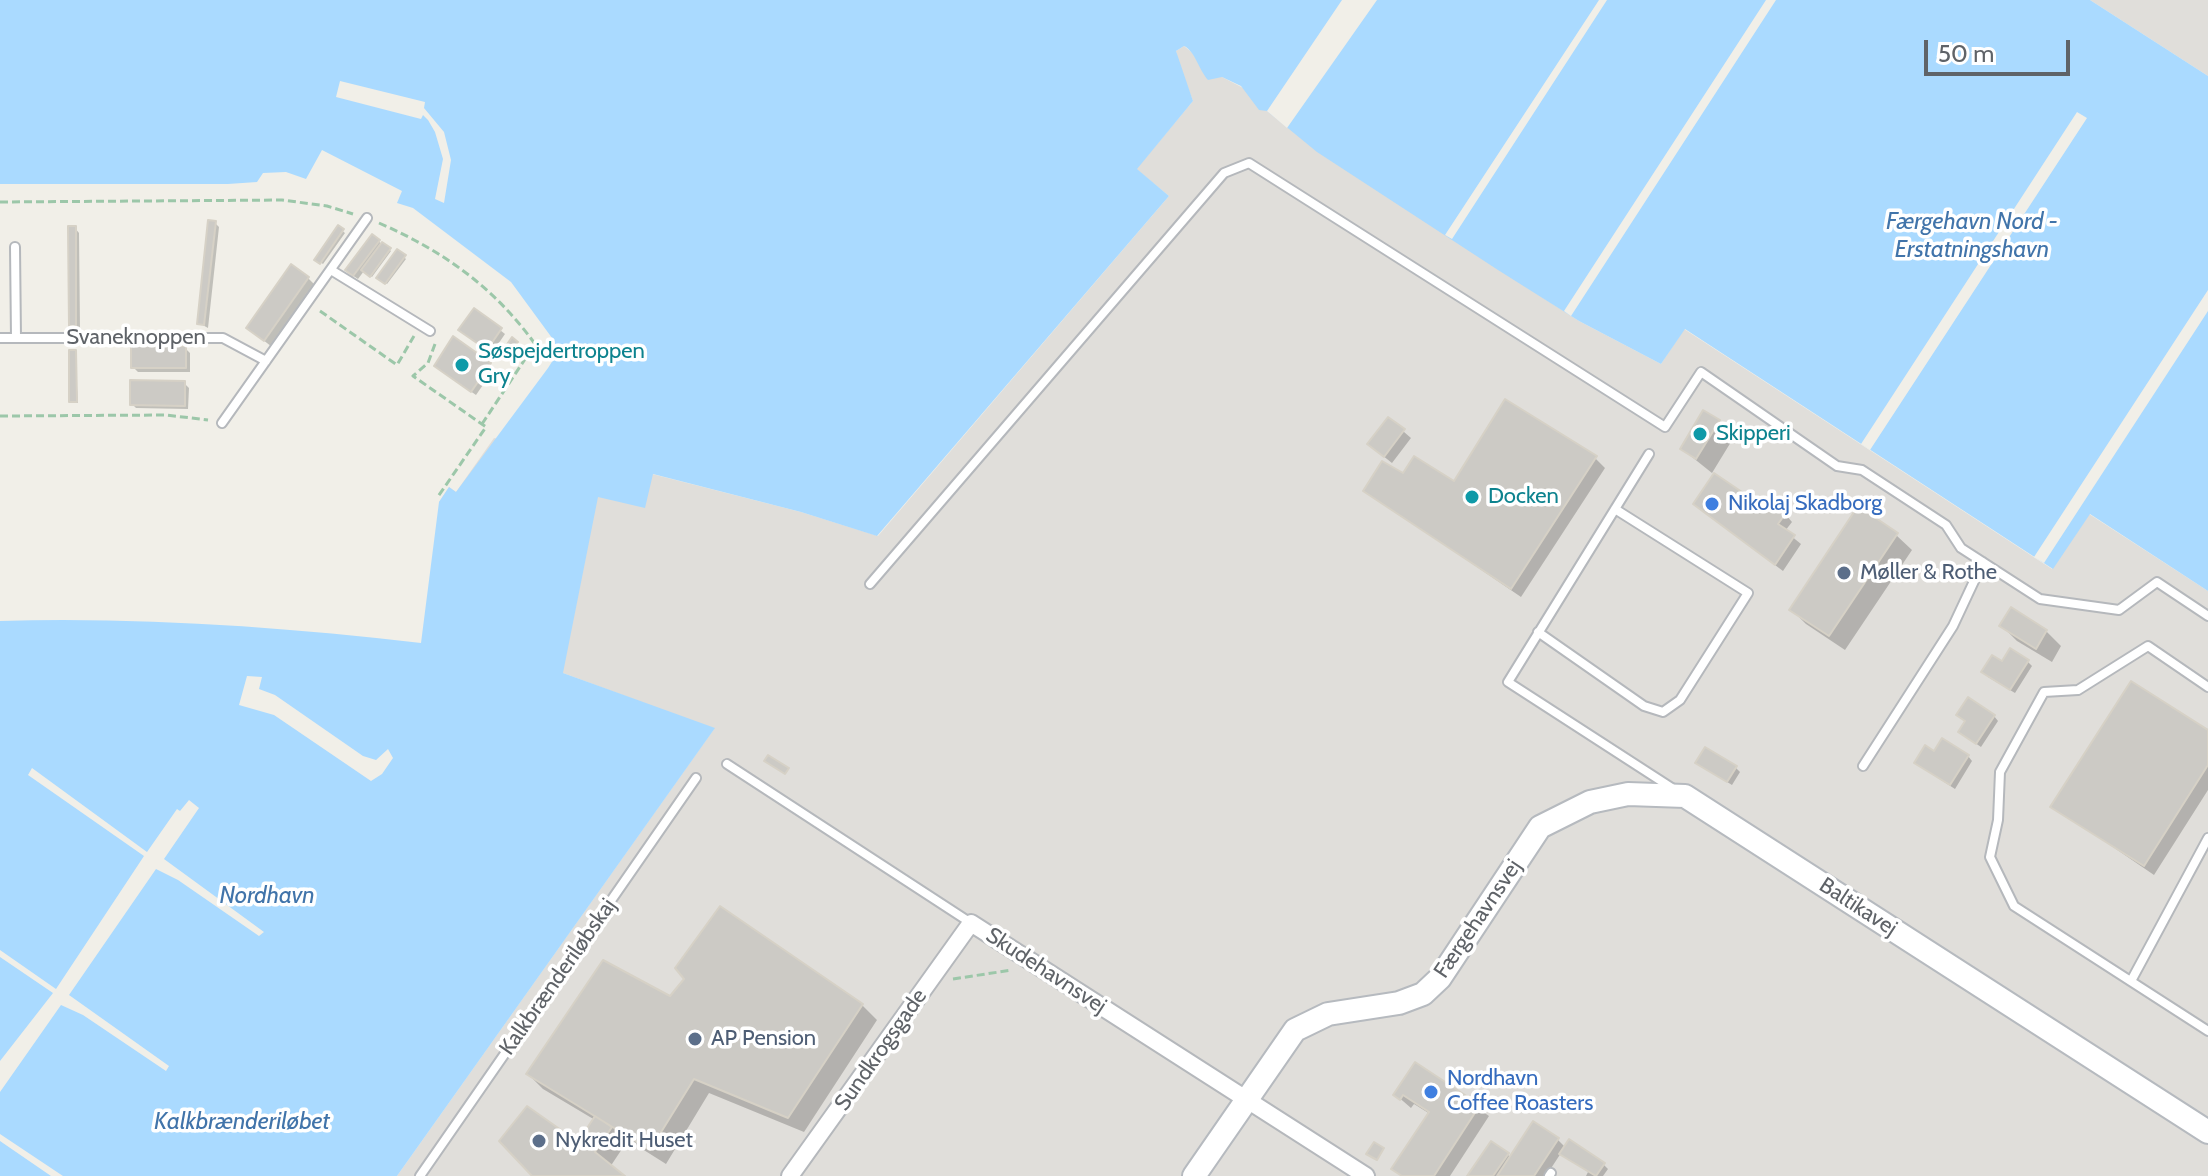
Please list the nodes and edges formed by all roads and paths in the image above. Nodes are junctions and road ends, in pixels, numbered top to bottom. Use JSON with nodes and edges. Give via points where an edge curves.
{"nodes":[{"id":1,"x":0,"y":202,"type":"edge"},
{"id":2,"x":367,"y":218,"type":"junction"},
{"id":3,"x":15,"y":247,"type":"dead end"},
{"id":4,"x":331,"y":270,"type":"junction"},
{"id":5,"x":308,"y":302,"type":"junction"},
{"id":6,"x":430,"y":331,"type":"junction"},
{"id":7,"x":0,"y":338,"type":"edge"},
{"id":8,"x":16,"y":338,"type":"junction"},
{"id":9,"x":266,"y":361,"type":"junction"},
{"id":10,"x":0,"y":416,"type":"edge"},
{"id":11,"x":222,"y":423,"type":"joint"},
{"id":12,"x":482,"y":424,"type":"junction"},
{"id":13,"x":1649,"y":454,"type":"dead end"},
{"id":14,"x":437,"y":498,"type":"dead end"},
{"id":15,"x":1615,"y":509,"type":"junction"},
{"id":16,"x":1983,"y":562,"type":"junction"},
{"id":17,"x":870,"y":584,"type":"dead end"},
{"id":18,"x":2208,"y":616,"type":"edge"},
{"id":19,"x":1538,"y":632,"type":"junction"},
{"id":20,"x":2208,"y":687,"type":"edge"},
{"id":21,"x":727,"y":764,"type":"dead end"},
{"id":22,"x":1863,"y":766,"type":"dead end"},
{"id":23,"x":696,"y":778,"type":"dead end"},
{"id":24,"x":1685,"y":796,"type":"junction"},
{"id":25,"x":2208,"y":838,"type":"edge"},
{"id":26,"x":971,"y":923,"type":"junction"},
{"id":27,"x":1038,"y":966,"type":"junction"},
{"id":28,"x":2131,"y":981,"type":"junction"},
{"id":29,"x":929,"y":982,"type":"junction"},
{"id":30,"x":2208,"y":1031,"type":"edge"},
{"id":31,"x":1246,"y":1101,"type":"junction"},
{"id":32,"x":2208,"y":1132,"type":"edge"},
{"id":33,"x":420,"y":1176,"type":"edge"},
{"id":34,"x":790,"y":1176,"type":"edge"},
{"id":35,"x":1194,"y":1176,"type":"edge"},
{"id":36,"x":1366,"y":1176,"type":"edge"}],
"edges":[{"from":1,"to":2,"type":"path","via":[[282,200]]},
{"from":2,"to":4,"type":"lane"},
{"from":2,"to":12,"type":"path","via":[[441,253],[483,284],[535,344]]},
{"from":3,"to":8,"type":"lane"},
{"from":4,"to":5,"type":"lane"},
{"from":4,"to":6,"type":"lane"},
{"from":5,"to":6,"type":"path","via":[[397,365],[412,337]]},
{"from":5,"to":9,"type":"lane"},
{"from":6,"to":12,"type":"path","via":[[434,350],[413,376]]},
{"from":7,"to":8,"type":"lane","name":"Svaneknoppen"},
{"from":8,"to":9,"type":"lane","name":"Svaneknoppen","via":[[223,338]]},
{"from":9,"to":11,"type":"lane"},
{"from":10,"to":11,"type":"path","via":[[166,415]]},
{"from":12,"to":14,"type":"path","via":[[486,427]]},
{"from":13,"to":15,"type":"lane"},
{"from":15,"to":19,"type":"lane"},
{"from":15,"to":19,"type":"lane","via":[[1748,593],[1680,700],[1663,712],[1644,706]]},
{"from":16,"to":17,"type":"lane","via":[[1961,548],[1946,525],[1862,470],[1837,466],[1701,372],[1665,427],[1249,163],[1224,173]]},
{"from":16,"to":18,"type":"lane","via":[[2040,599],[2119,610],[2157,582]]},
{"from":16,"to":22,"type":"lane","via":[[1953,626]]},
{"from":19,"to":24,"type":"lane","name":"Baltikavej","via":[[1508,682]]},
{"from":20,"to":28,"type":"lane","via":[[2148,646],[2078,690],[2044,692],[2000,772],[1990,857],[2014,906]]},
{"from":21,"to":26,"type":"lane","name":"Skudehavnsvej"},
{"from":23,"to":33,"type":"lane","name":"Kalkbrænderiløbskaj"},
{"from":24,"to":31,"type":"street","name":"Færgehavnsvej","via":[[1628,794],[1590,802],[1540,827],[1440,978],[1423,994],[1328,1014],[1295,1030]]},
{"from":24,"to":32,"type":"street","name":"Baltikavej"},
{"from":25,"to":28,"type":"lane"},
{"from":26,"to":27,"type":"street","name":"Skudehavnsvej"},
{"from":26,"to":29,"type":"street","name":"Sundkrogsgade"},
{"from":27,"to":29,"type":"path"},
{"from":27,"to":31,"type":"street","name":"Skudehavnsvej"},
{"from":28,"to":30,"type":"lane"},
{"from":29,"to":34,"type":"street","name":"Sundkrogsgade"},
{"from":31,"to":35,"type":"street","name":"Færgehavnsvej"},
{"from":31,"to":36,"type":"street","name":"Skudehavnsvej"}]}
